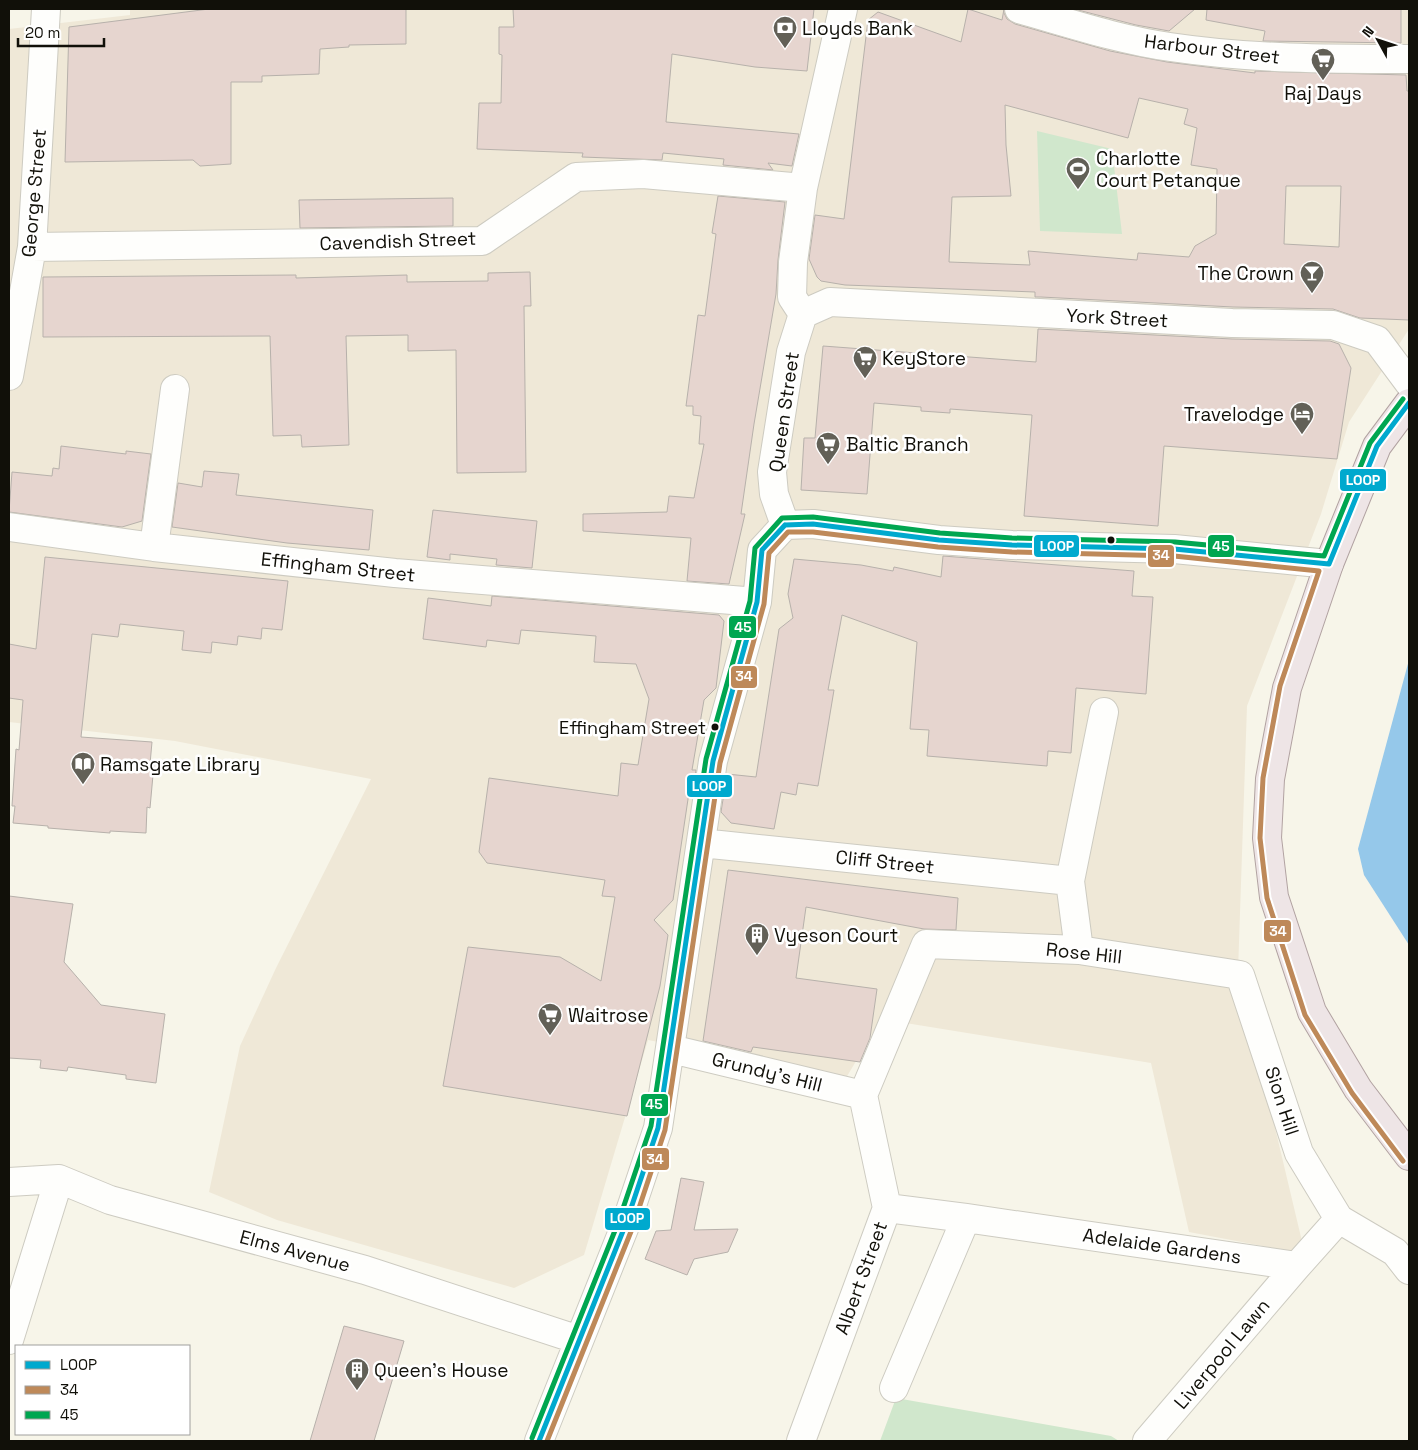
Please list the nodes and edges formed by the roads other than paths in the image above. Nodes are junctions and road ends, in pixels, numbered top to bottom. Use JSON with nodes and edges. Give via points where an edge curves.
{"nodes":[{"id":1,"x":46,"y":9,"type":"edge"},
{"id":2,"x":843,"y":9,"type":"edge"},
{"id":3,"x":1020,"y":9,"type":"edge"},
{"id":4,"x":1409,"y":60,"type":"edge"},
{"id":5,"x":804,"y":188,"type":"junction"},
{"id":6,"x":32,"y":247,"type":"junction"},
{"id":7,"x":803,"y":314,"type":"junction"},
{"id":8,"x":9,"y":376,"type":"edge"},
{"id":9,"x":1409,"y":383,"type":"edge"},
{"id":10,"x":175,"y":389,"type":"dead end"},
{"id":11,"x":1409,"y":404,"type":"edge"},
{"id":12,"x":785,"y":525,"type":"junction"},
{"id":13,"x":9,"y":527,"type":"edge"},
{"id":14,"x":154,"y":547,"type":"junction"},
{"id":15,"x":1330,"y":564,"type":"junction"},
{"id":16,"x":757,"y":602,"type":"junction"},
{"id":17,"x":1104,"y":712,"type":"dead end"},
{"id":18,"x":701,"y":843,"type":"junction"},
{"id":19,"x":1070,"y":880,"type":"junction"},
{"id":20,"x":1079,"y":950,"type":"junction"},
{"id":21,"x":1240,"y":975,"type":"joint"},
{"id":22,"x":671,"y":1049,"type":"junction"},
{"id":23,"x":863,"y":1095,"type":"junction"},
{"id":24,"x":1409,"y":1156,"type":"edge"},
{"id":25,"x":59,"y":1179,"type":"junction"},
{"id":26,"x":9,"y":1182,"type":"edge"},
{"id":27,"x":888,"y":1208,"type":"junction"},
{"id":28,"x":966,"y":1218,"type":"junction"},
{"id":29,"x":1339,"y":1219,"type":"junction"},
{"id":30,"x":1297,"y":1266,"type":"junction"},
{"id":31,"x":1409,"y":1270,"type":"edge"},
{"id":32,"x":9,"y":1340,"type":"edge"},
{"id":33,"x":579,"y":1340,"type":"junction"},
{"id":34,"x":894,"y":1388,"type":"dead end"},
{"id":35,"x":539,"y":1441,"type":"edge"},
{"id":36,"x":801,"y":1441,"type":"edge"},
{"id":37,"x":1147,"y":1441,"type":"edge"}],
"edges":[{"from":1,"to":6,"type":"street","name":"George Street"},
{"from":2,"to":5,"type":"street"},
{"from":3,"to":4,"type":"street","name":"Harbour Street","via":[[1088,29],[1170,47],[1290,59]]},
{"from":5,"to":6,"type":"street","name":"Cavendish Street","via":[[643,174],[576,176],[482,241]]},
{"from":5,"to":7,"type":"street","via":[[793,262],[792,297]]},
{"from":6,"to":8,"type":"street","name":"George Street"},
{"from":7,"to":9,"type":"street","name":"York Street","via":[[830,302],[1232,323],[1334,325],[1377,340]]},
{"from":7,"to":12,"type":"street","name":"Queen Street","via":[[791,352],[772,472],[774,494]]},
{"from":10,"to":14,"type":"street"},
{"from":11,"to":15,"type":"main road","via":[[1376,446]]},
{"from":12,"to":15,"type":"street","via":[[813,524],[948,541],[1174,549]]},
{"from":12,"to":16,"type":"street","via":[[762,550]]},
{"from":13,"to":14,"type":"street","name":"Effingham Street"},
{"from":14,"to":16,"type":"street","name":"Effingham Street","via":[[405,574]]},
{"from":15,"to":24,"type":"main road","via":[[1287,688],[1270,779],[1268,838],[1274,897],[1312,1012],[1358,1089]]},
{"from":16,"to":18,"type":"street","via":[[713,761]]},
{"from":17,"to":19,"type":"street"},
{"from":18,"to":19,"type":"street","name":"Cliff Street"},
{"from":18,"to":22,"type":"street"},
{"from":19,"to":20,"type":"street"},
{"from":20,"to":21,"type":"street","name":"Rose Hill"},
{"from":20,"to":23,"type":"street","name":"Rose Hill","via":[[926,944]]},
{"from":21,"to":29,"type":"street","name":"Sion Hill","via":[[1299,1153]]},
{"from":22,"to":23,"type":"street","name":"Grundy's Hill"},
{"from":22,"to":33,"type":"street","via":[[658,1128],[625,1226]]},
{"from":23,"to":27,"type":"street","name":"Albert Street"},
{"from":25,"to":26,"type":"street","name":"Elms Avenue"},
{"from":25,"to":32,"type":"street"},
{"from":25,"to":33,"type":"street","name":"Elms Avenue","via":[[110,1200],[365,1270]]},
{"from":27,"to":28,"type":"street","name":"Adelaide Gardens"},
{"from":27,"to":36,"type":"street","name":"Albert Street"},
{"from":28,"to":30,"type":"street","name":"Adelaide Gardens"},
{"from":28,"to":34,"type":"street"},
{"from":29,"to":30,"type":"street"},
{"from":29,"to":31,"type":"street","via":[[1395,1252]]},
{"from":30,"to":37,"type":"street","name":"Liverpool Lawn"},
{"from":33,"to":35,"type":"street"}]}
